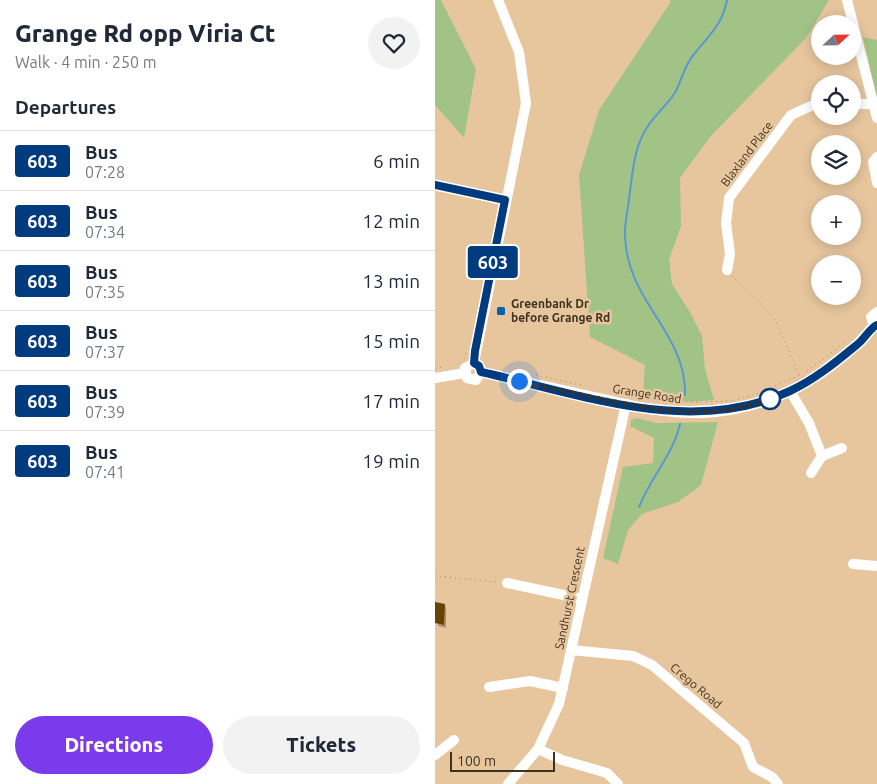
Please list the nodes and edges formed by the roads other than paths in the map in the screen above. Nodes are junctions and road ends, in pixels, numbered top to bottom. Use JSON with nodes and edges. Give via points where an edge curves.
{"nodes":[{"id":1,"x":498,"y":0,"type":"edge"},
{"id":2,"x":847,"y":0,"type":"edge"},
{"id":3,"x":861,"y":104,"type":"edge"},
{"id":4,"x":874,"y":104,"type":"junction"},
{"id":5,"x":811,"y":106,"type":"edge"},
{"id":6,"x":877,"y":118,"type":"edge"},
{"id":7,"x":877,"y":157,"type":"edge"},
{"id":8,"x":877,"y":183,"type":"edge"},
{"id":9,"x":435,"y":185,"type":"edge"},
{"id":10,"x":505,"y":200,"type":"junction"},
{"id":11,"x":727,"y":270,"type":"road end"},
{"id":12,"x":877,"y":312,"type":"edge"},
{"id":13,"x":876,"y":325,"type":"edge"},
{"id":14,"x":474,"y":359,"type":"junction"},
{"id":15,"x":463,"y":368,"type":"junction"},
{"id":16,"x":481,"y":372,"type":"junction"},
{"id":17,"x":435,"y":378,"type":"edge"},
{"id":18,"x":790,"y":391,"type":"junction"},
{"id":19,"x":626,"y":404,"type":"junction"},
{"id":20,"x":841,"y":448,"type":"dead end"},
{"id":21,"x":822,"y":456,"type":"junction"},
{"id":22,"x":811,"y":472,"type":"dead end"},
{"id":23,"x":853,"y":564,"type":"dead end"},
{"id":24,"x":877,"y":566,"type":"edge"},
{"id":25,"x":507,"y":583,"type":"road end"},
{"id":26,"x":582,"y":599,"type":"junction"},
{"id":27,"x":571,"y":650,"type":"junction"},
{"id":28,"x":489,"y":687,"type":"dead end"},
{"id":29,"x":563,"y":688,"type":"junction"},
{"id":30,"x":454,"y":740,"type":"dead end"},
{"id":31,"x":538,"y":749,"type":"junction"},
{"id":32,"x":435,"y":755,"type":"edge"},
{"id":33,"x":508,"y":784,"type":"edge"},
{"id":34,"x":618,"y":784,"type":"edge"},
{"id":35,"x":778,"y":784,"type":"edge"}],
"edges":[{"from":1,"to":10,"type":"street","via":[[519,52],[525,103]]},
{"from":2,"to":4,"type":"street"},
{"from":3,"to":4,"type":"street"},
{"from":4,"to":6,"type":"street"},
{"from":5,"to":11,"type":"street","name":"Blaxland Place","via":[[791,115],[729,198],[726,223],[730,254]]},
{"from":7,"to":8,"type":"street","via":[[873,162]]},
{"from":9,"to":10,"type":"street"},
{"from":10,"to":14,"type":"street"},
{"from":12,"to":13,"type":"street","via":[[871,317]]},
{"from":13,"to":18,"type":"street","name":"Grange Road","via":[[831,366]]},
{"from":14,"to":15,"type":"street"},
{"from":14,"to":16,"type":"street"},
{"from":15,"to":16,"type":"street","name":"Grange Road","via":[[467,378],[473,380]]},
{"from":15,"to":17,"type":"street"},
{"from":16,"to":19,"type":"street","name":"Grange Road"},
{"from":18,"to":19,"type":"street","name":"Grange Road","via":[[759,403],[701,413]]},
{"from":18,"to":21,"type":"street","via":[[809,423]]},
{"from":19,"to":26,"type":"street","name":"Sandhurst Crescent"},
{"from":20,"to":21,"type":"street"},
{"from":21,"to":22,"type":"street"},
{"from":23,"to":24,"type":"street"},
{"from":25,"to":26,"type":"street"},
{"from":26,"to":27,"type":"street","name":"Sandhurst Crescent"},
{"from":27,"to":29,"type":"street","name":"Sandhurst Crescent"},
{"from":27,"to":35,"type":"street","name":"Crego Road","via":[[633,656],[652,665],[744,743],[753,767]]},
{"from":28,"to":29,"type":"street","via":[[530,681]]},
{"from":29,"to":31,"type":"street","name":"Sandhurst Crescent","via":[[553,720]]},
{"from":30,"to":32,"type":"street"},
{"from":31,"to":33,"type":"street","name":"Sandhurst Crescent","via":[[526,767]]},
{"from":31,"to":34,"type":"street","via":[[607,773]]}]}
